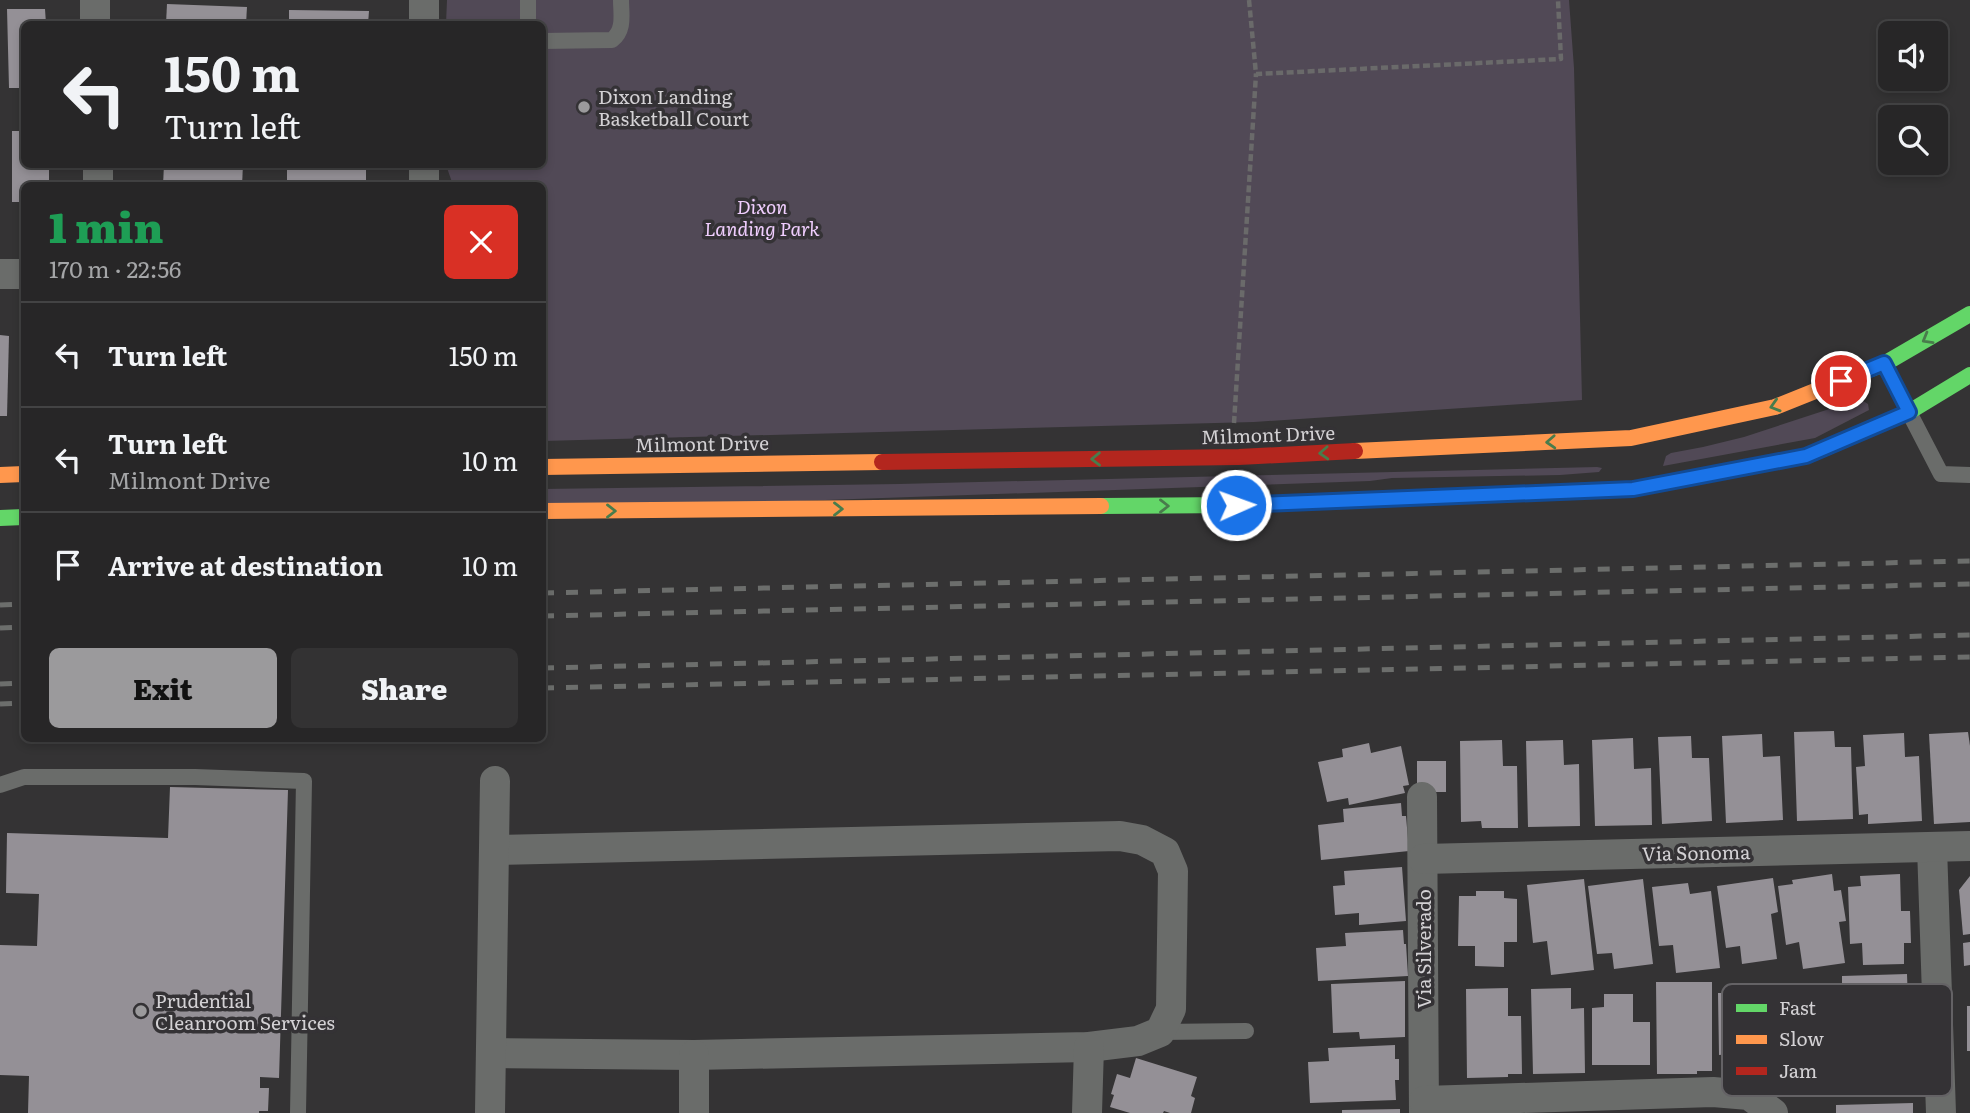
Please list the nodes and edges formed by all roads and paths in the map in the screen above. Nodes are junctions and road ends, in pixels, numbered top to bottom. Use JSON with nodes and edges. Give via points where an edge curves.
{"nodes":[{"id":1,"x":95,"y":0,"type":"edge"},
{"id":2,"x":424,"y":0,"type":"edge"},
{"id":3,"x":528,"y":0,"type":"edge"},
{"id":4,"x":621,"y":0,"type":"edge"},
{"id":5,"x":1249,"y":0,"type":"edge"},
{"id":6,"x":1558,"y":0,"type":"edge"},
{"id":7,"x":95,"y":21,"type":"edge"},
{"id":8,"x":424,"y":21,"type":"edge"},
{"id":9,"x":528,"y":21,"type":"edge"},
{"id":10,"x":546,"y":41,"type":"edge"},
{"id":11,"x":1256,"y":74,"type":"junction"},
{"id":12,"x":0,"y":274,"type":"edge"},
{"id":13,"x":21,"y":274,"type":"edge"},
{"id":14,"x":1970,"y":314,"type":"edge"},
{"id":15,"x":1884,"y":363,"type":"junction"},
{"id":16,"x":1970,"y":375,"type":"edge"},
{"id":17,"x":1909,"y":412,"type":"junction"},
{"id":18,"x":1234,"y":423,"type":"dead end"},
{"id":19,"x":546,"y":467,"type":"edge"},
{"id":20,"x":21,"y":474,"type":"edge"},
{"id":21,"x":0,"y":475,"type":"edge"},
{"id":22,"x":1970,"y":475,"type":"edge"},
{"id":23,"x":546,"y":511,"type":"edge"},
{"id":24,"x":21,"y":517,"type":"edge"},
{"id":25,"x":0,"y":518,"type":"edge"},
{"id":26,"x":495,"y":781,"type":"dead end"},
{"id":27,"x":0,"y":785,"type":"edge"},
{"id":28,"x":1422,"y":797,"type":"dead end"},
{"id":29,"x":1970,"y":846,"type":"edge"},
{"id":30,"x":1932,"y":847,"type":"junction"},
{"id":31,"x":494,"y":850,"type":"junction"},
{"id":32,"x":1423,"y":859,"type":"junction"},
{"id":33,"x":1937,"y":984,"type":"edge"},
{"id":34,"x":1246,"y":1031,"type":"dead end"},
{"id":35,"x":1160,"y":1032,"type":"junction"},
{"id":36,"x":1089,"y":1046,"type":"junction"},
{"id":37,"x":491,"y":1053,"type":"junction"},
{"id":38,"x":694,"y":1055,"type":"junction"},
{"id":39,"x":1722,"y":1093,"type":"edge"},
{"id":40,"x":1750,"y":1096,"type":"edge"},
{"id":41,"x":1424,"y":1107,"type":"edge"},
{"id":42,"x":298,"y":1113,"type":"edge"},
{"id":43,"x":490,"y":1113,"type":"edge"},
{"id":44,"x":694,"y":1113,"type":"edge"},
{"id":45,"x":1087,"y":1113,"type":"edge"},
{"id":46,"x":1773,"y":1113,"type":"edge"}],
"edges":[{"from":1,"to":7,"type":"street"},
{"from":2,"to":8,"type":"street"},
{"from":3,"to":9,"type":"lane"},
{"from":4,"to":10,"type":"lane","via":[[621,29],[612,40]]},
{"from":5,"to":11,"type":"path"},
{"from":6,"to":11,"type":"path","via":[[1560,59]]},
{"from":11,"to":18,"type":"path"},
{"from":12,"to":13,"type":"street"},
{"from":14,"to":15,"type":"street","name":"Milmont Drive","one_way":true},
{"from":15,"to":17,"type":"lane"},
{"from":15,"to":19,"type":"street","name":"Milmont Drive","one_way":true,"via":[[1775,407],[1631,438],[1239,457]]},
{"from":16,"to":17,"type":"street"},
{"from":17,"to":22,"type":"lane","via":[[1941,474]]},
{"from":23,"to":17,"type":"street","one_way":true,"via":[[1236,505],[1633,489],[1806,456]]},
{"from":20,"to":21,"type":"street"},
{"from":24,"to":25,"type":"street"},
{"from":26,"to":31,"type":"street"},
{"from":27,"to":42,"type":"lane","via":[[24,777],[304,781]]},
{"from":28,"to":32,"type":"street","name":"Via Silverado"},
{"from":29,"to":30,"type":"street","name":"Via Sonoma"},
{"from":30,"to":32,"type":"street","name":"Via Sonoma"},
{"from":30,"to":33,"type":"street"},
{"from":31,"to":35,"type":"street","via":[[1121,836],[1142,840],[1165,852],[1173,871],[1171,1009]]},
{"from":31,"to":37,"type":"street"},
{"from":32,"to":41,"type":"street","name":"Via Silverado"},
{"from":34,"to":35,"type":"lane"},
{"from":35,"to":36,"type":"street","via":[[1138,1041]]},
{"from":36,"to":38,"type":"street"},
{"from":36,"to":45,"type":"street"},
{"from":37,"to":38,"type":"street"},
{"from":37,"to":43,"type":"street"},
{"from":38,"to":44,"type":"street"},
{"from":39,"to":41,"type":"street","name":"Via Silverado"},
{"from":40,"to":46,"type":"street","name":"Via Silverado"}]}
